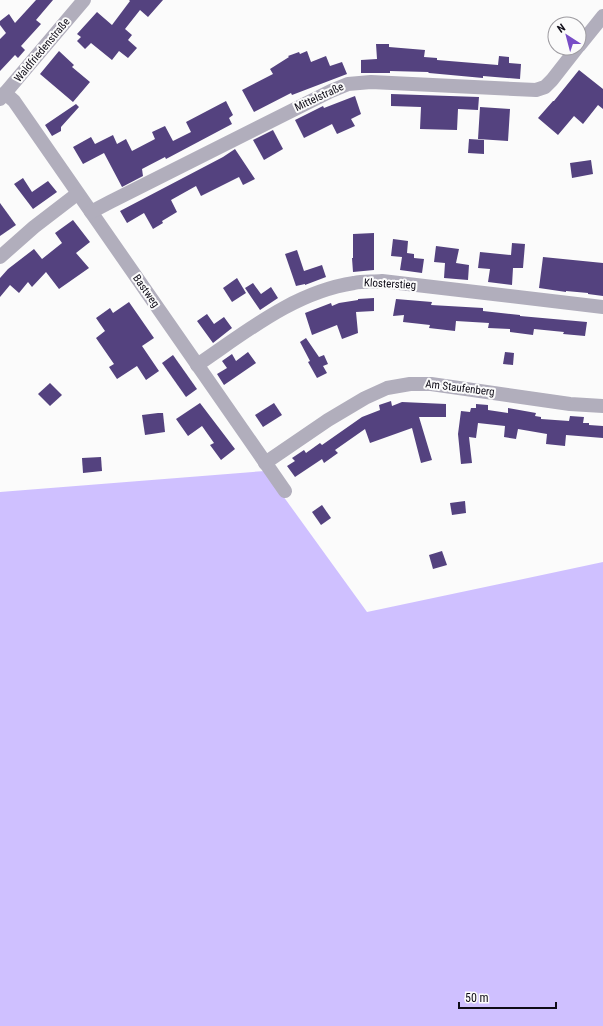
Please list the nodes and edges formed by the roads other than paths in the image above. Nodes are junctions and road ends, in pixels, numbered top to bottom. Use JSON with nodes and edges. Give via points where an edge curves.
{"nodes":[{"id":1,"x":84,"y":0,"type":"edge"},
{"id":2,"x":603,"y":16,"type":"edge"},
{"id":3,"x":587,"y":36,"type":"edge"},
{"id":4,"x":571,"y":56,"type":"edge"},
{"id":5,"x":3,"y":96,"type":"edge"},
{"id":6,"x":77,"y":194,"type":"junction"},
{"id":7,"x":91,"y":212,"type":"junction"},
{"id":8,"x":0,"y":257,"type":"edge"},
{"id":9,"x":603,"y":307,"type":"edge"},
{"id":10,"x":197,"y":365,"type":"junction"},
{"id":11,"x":603,"y":406,"type":"edge"},
{"id":12,"x":265,"y":463,"type":"junction"},
{"id":13,"x":285,"y":491,"type":"dead end"}],
"edges":[{"from":1,"to":5,"type":"street","name":"Waldfriedenstraße"},
{"from":2,"to":3,"type":"street","name":"Mittelstraße"},
{"from":4,"to":7,"type":"street","name":"Mittelstraße","via":[[545,87],[536,90],[371,82],[348,84]]},
{"from":5,"to":6,"type":"street","name":"Bastweg","via":[[14,101]]},
{"from":6,"to":7,"type":"street","name":"Bastweg"},
{"from":6,"to":8,"type":"street"},
{"from":7,"to":10,"type":"street","name":"Bastweg"},
{"from":9,"to":10,"type":"street","name":"Klosterstieg","via":[[382,282],[355,282],[332,287],[288,305]]},
{"from":10,"to":12,"type":"street","name":"Bastweg"},
{"from":11,"to":12,"type":"street","name":"Am Staufenberg","via":[[562,403],[438,384],[410,384],[387,388],[365,398]]},
{"from":12,"to":13,"type":"street","name":"Bastweg"}]}
